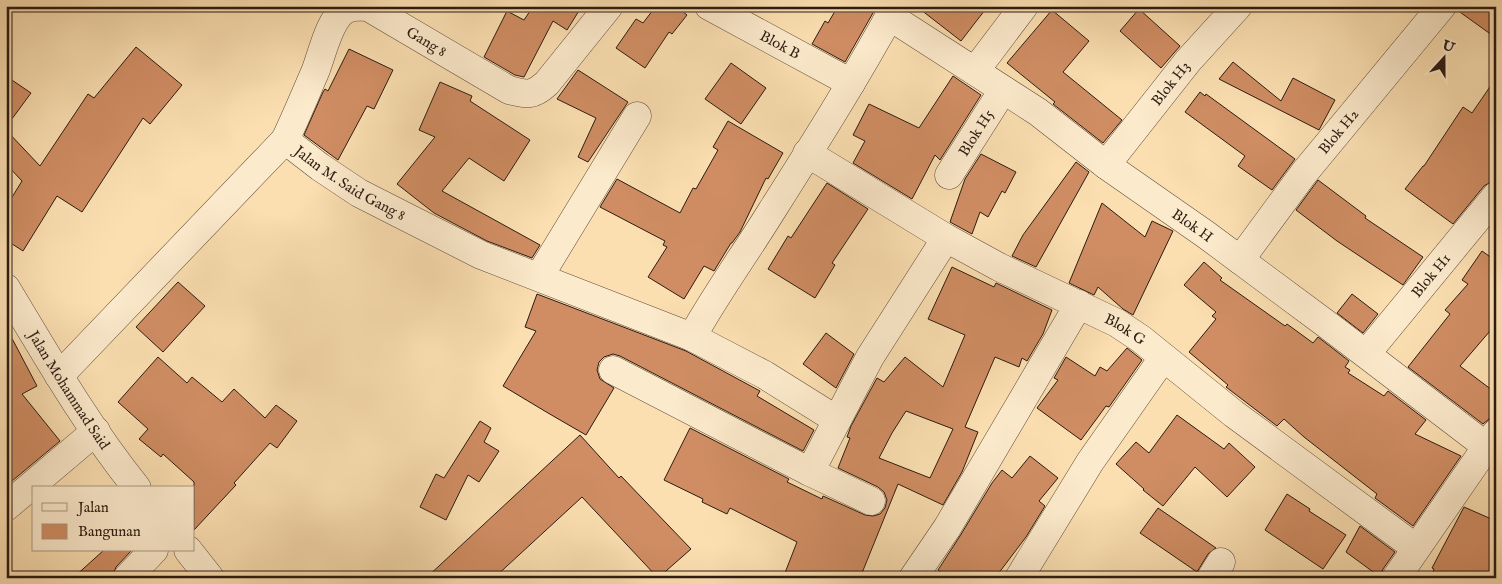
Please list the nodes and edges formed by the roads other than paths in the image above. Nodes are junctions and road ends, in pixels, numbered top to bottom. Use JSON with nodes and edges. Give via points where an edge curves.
{"nodes":[{"id":1,"x":610,"y":6,"type":"edge"},
{"id":2,"x":709,"y":6,"type":"edge"},
{"id":3,"x":1024,"y":6,"type":"edge"},
{"id":4,"x":1238,"y":6,"type":"edge"},
{"id":5,"x":1442,"y":6,"type":"edge"},
{"id":6,"x":892,"y":11,"type":"edge"},
{"id":7,"x":975,"y":71,"type":"junction"},
{"id":8,"x":851,"y":83,"type":"junction"},
{"id":9,"x":1003,"y":90,"type":"junction"},
{"id":10,"x":637,"y":116,"type":"dead end"},
{"id":11,"x":285,"y":140,"type":"junction"},
{"id":12,"x":808,"y":153,"type":"junction"},
{"id":13,"x":1106,"y":164,"type":"junction"},
{"id":14,"x":948,"y":175,"type":"dead end"},
{"id":15,"x":1496,"y":196,"type":"edge"},
{"id":16,"x":946,"y":238,"type":"junction"},
{"id":17,"x":1240,"y":260,"type":"junction"},
{"id":18,"x":540,"y":277,"type":"junction"},
{"id":19,"x":6,"y":288,"type":"edge"},
{"id":20,"x":1079,"y":304,"type":"junction"},
{"id":21,"x":692,"y":337,"type":"junction"},
{"id":22,"x":1366,"y":354,"type":"junction"},
{"id":23,"x":1162,"y":358,"type":"junction"},
{"id":24,"x":613,"y":370,"type":"dead end"},
{"id":25,"x":60,"y":376,"type":"junction"},
{"id":26,"x":837,"y":420,"type":"junction"},
{"id":27,"x":96,"y":432,"type":"junction"},
{"id":28,"x":1491,"y":440,"type":"edge"},
{"id":29,"x":810,"y":472,"type":"junction"},
{"id":30,"x":32,"y":486,"type":"edge"},
{"id":31,"x":32,"y":486,"type":"edge"},
{"id":32,"x":135,"y":486,"type":"edge"},
{"id":33,"x":871,"y":501,"type":"dead end"},
{"id":34,"x":6,"y":508,"type":"edge"},
{"id":35,"x":1416,"y":548,"type":"junction"},
{"id":36,"x":152,"y":552,"type":"edge"},
{"id":37,"x":190,"y":552,"type":"edge"},
{"id":38,"x":127,"y":578,"type":"edge"},
{"id":39,"x":210,"y":578,"type":"edge"},
{"id":40,"x":913,"y":578,"type":"edge"},
{"id":41,"x":1019,"y":578,"type":"edge"},
{"id":42,"x":1396,"y":578,"type":"edge"}],
"edges":[{"from":1,"to":11,"type":"street","name":"Gang 8","via":[[547,82],[530,94],[509,90],[368,7],[346,9],[339,15],[327,38]]},
{"from":2,"to":8,"type":"street","name":"Blok B"},
{"from":3,"to":7,"type":"street"},
{"from":4,"to":13,"type":"street","name":"Blok H3","via":[[1188,61]]},
{"from":5,"to":17,"type":"street","name":"Blok H2","via":[[1304,173]]},
{"from":6,"to":7,"type":"street","name":"Blok H"},
{"from":6,"to":8,"type":"street"},
{"from":7,"to":9,"type":"street","name":"Blok H"},
{"from":8,"to":12,"type":"street"},
{"from":9,"to":13,"type":"street","name":"Blok H","via":[[1038,112]]},
{"from":9,"to":14,"type":"street","name":"Blok H5"},
{"from":10,"to":18,"type":"street"},
{"from":11,"to":18,"type":"street","name":"Jalan M. Said Gang 8","via":[[359,193],[481,255]]},
{"from":11,"to":25,"type":"street","name":"Jalan M. Said Gang 8"},
{"from":12,"to":16,"type":"street","name":"Blok G"},
{"from":12,"to":21,"type":"street"},
{"from":13,"to":17,"type":"street","name":"Blok H"},
{"from":15,"to":22,"type":"street","name":"Blok H1"},
{"from":16,"to":20,"type":"street","name":"Blok G"},
{"from":16,"to":26,"type":"street","via":[[870,358]]},
{"from":17,"to":22,"type":"street","name":"Blok H"},
{"from":18,"to":21,"type":"street","name":"Jalan M. Said Gang 8"},
{"from":19,"to":25,"type":"street","name":"Jalan Mohammad Said"},
{"from":20,"to":23,"type":"street","name":"Blok G","via":[[1117,322]]},
{"from":20,"to":40,"type":"street","via":[[947,528]]},
{"from":21,"to":26,"type":"street","name":"Jalan M. Said Gang 8","via":[[765,375]]},
{"from":22,"to":28,"type":"street","name":"Blok H"},
{"from":23,"to":35,"type":"street","name":"Blok G"},
{"from":23,"to":41,"type":"street","via":[[1090,462]]},
{"from":24,"to":29,"type":"street"},
{"from":25,"to":27,"type":"street","name":"Jalan Mohammad Said"},
{"from":26,"to":29,"type":"street"},
{"from":27,"to":30,"type":"street"},
{"from":27,"to":32,"type":"street","name":"Jalan Mohammad Said"},
{"from":28,"to":35,"type":"street"},
{"from":29,"to":33,"type":"street"},
{"from":31,"to":34,"type":"street"},
{"from":35,"to":42,"type":"street"},
{"from":36,"to":38,"type":"street"},
{"from":37,"to":39,"type":"street"}]}
